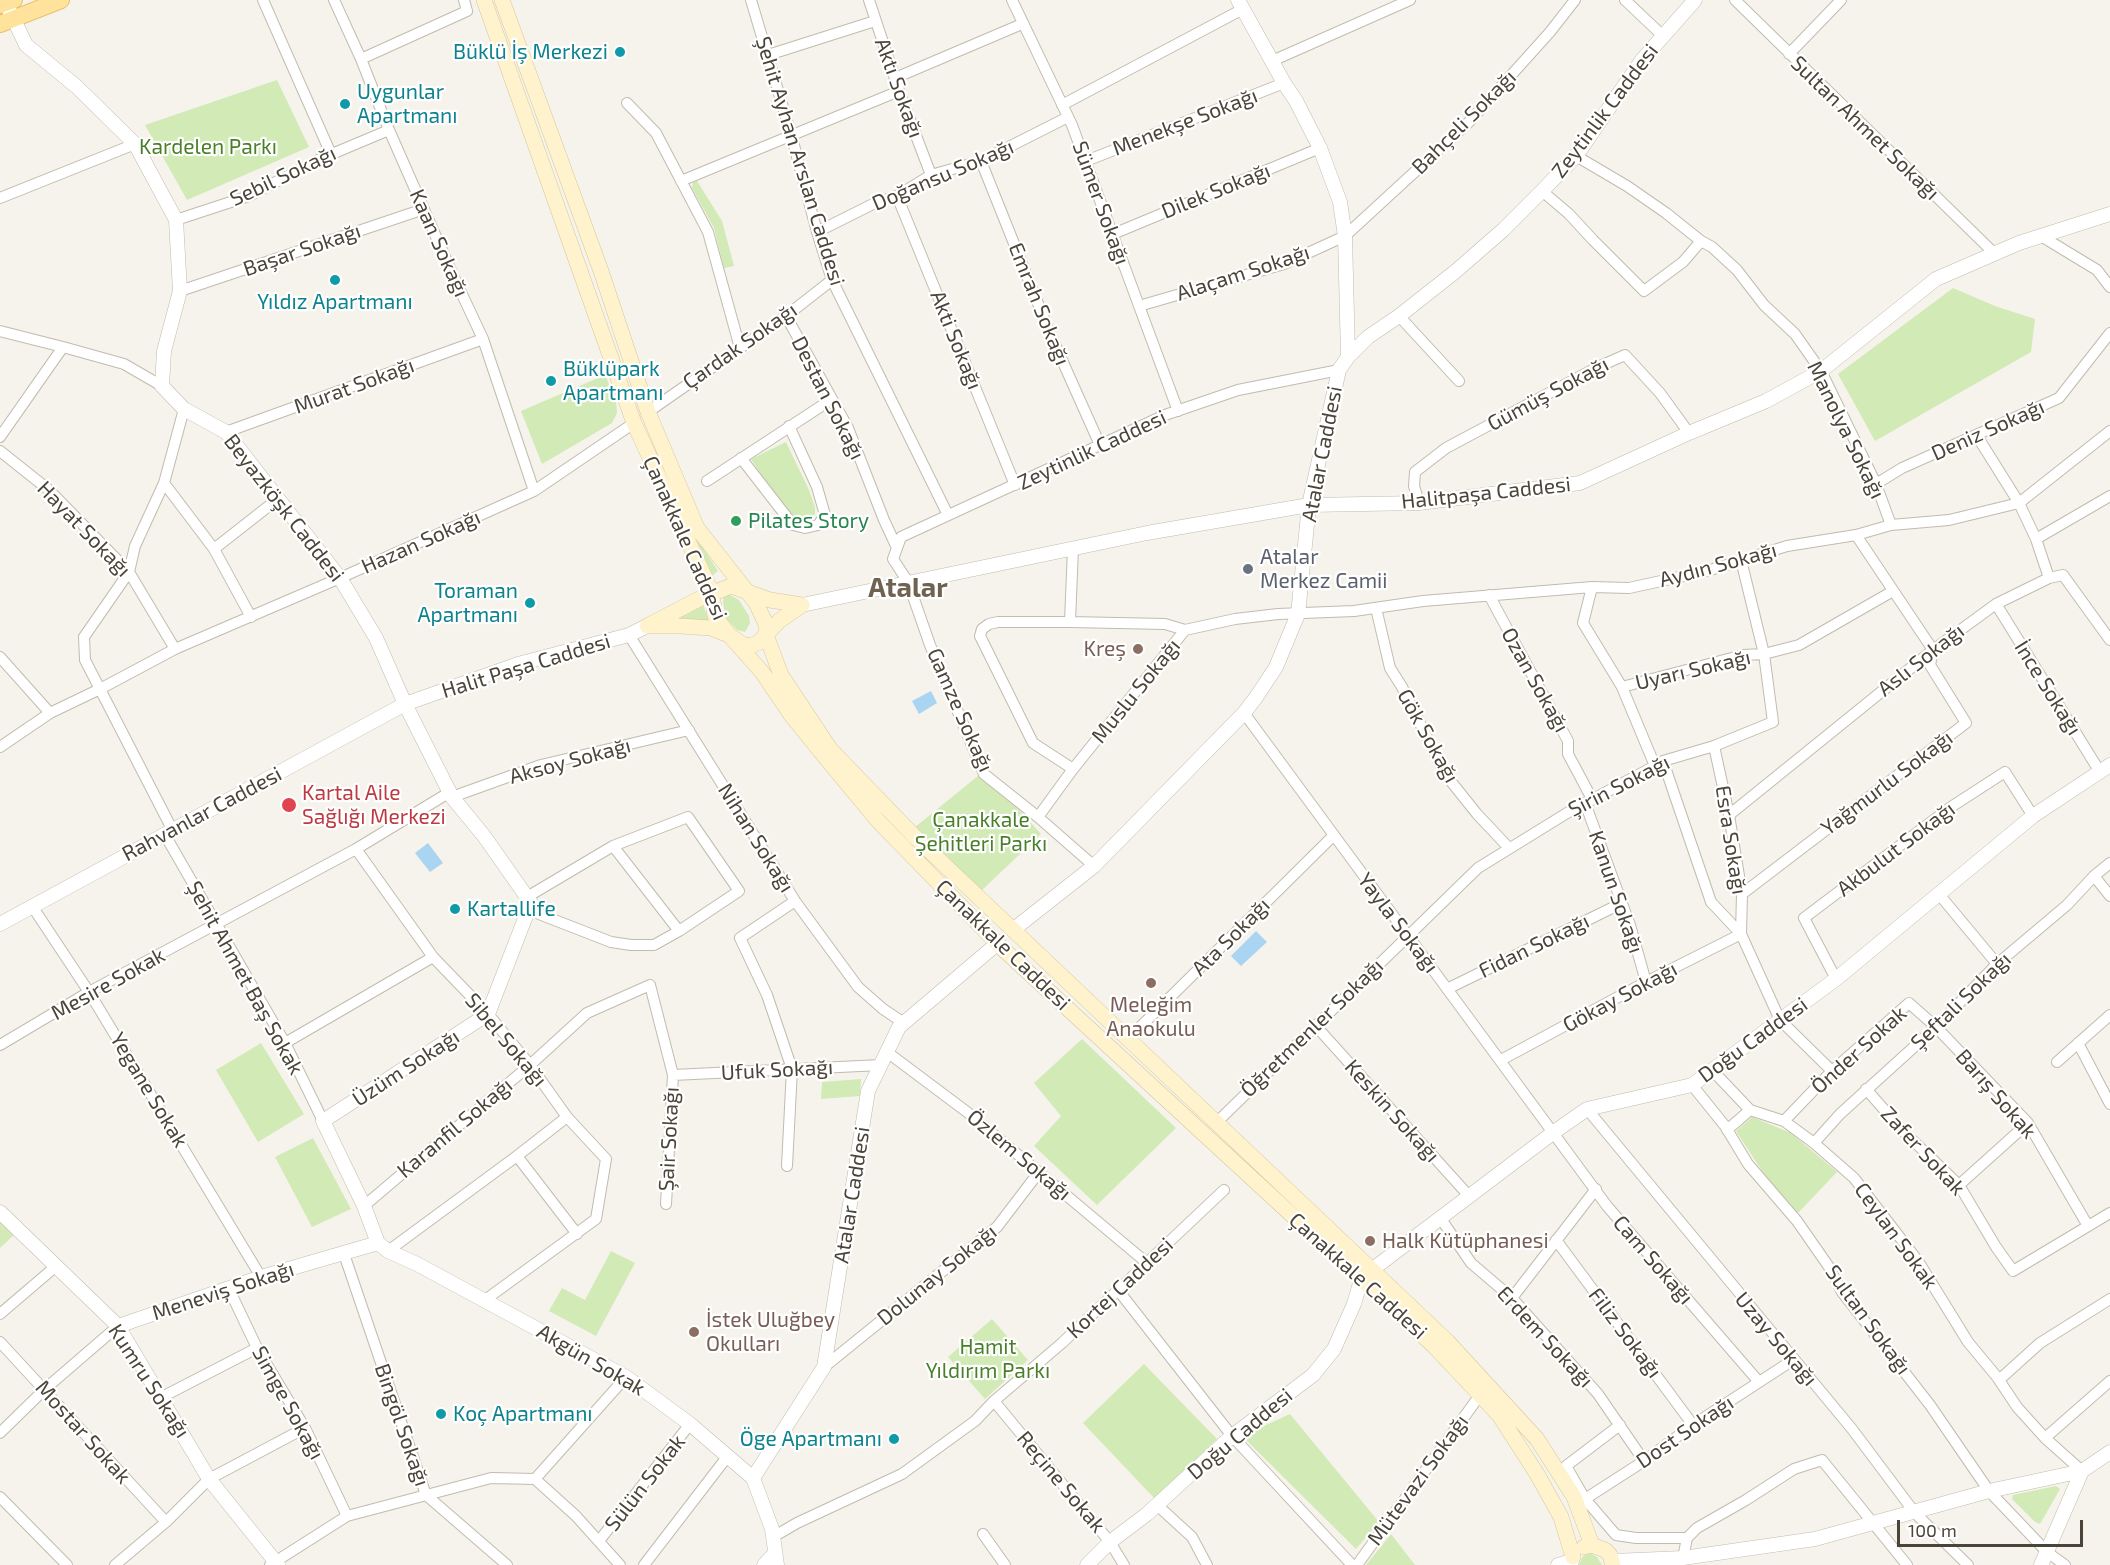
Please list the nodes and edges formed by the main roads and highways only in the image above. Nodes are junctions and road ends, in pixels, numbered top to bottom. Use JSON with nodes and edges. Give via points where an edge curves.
{"nodes":[{"id":1,"x":61,"y":0,"type":"edge"},
{"id":2,"x":484,"y":0,"type":"edge"},
{"id":3,"x":504,"y":6,"type":"edge"},
{"id":4,"x":7,"y":21,"type":"edge"},
{"id":5,"x":745,"y":591,"type":"junction"},
{"id":6,"x":712,"y":593,"type":"junction"},
{"id":7,"x":729,"y":635,"type":"junction"},
{"id":8,"x":766,"y":635,"type":"junction"},
{"id":9,"x":1014,"y":929,"type":"junction"},
{"id":10,"x":998,"y":943,"type":"junction"},
{"id":11,"x":1373,"y":1269,"type":"junction"},
{"id":12,"x":1361,"y":1280,"type":"junction"},
{"id":13,"x":1592,"y":1545,"type":"junction"},
{"id":14,"x":1568,"y":1562,"type":"edge"},
{"id":15,"x":1613,"y":1563,"type":"edge"}],
"edges":[{"from":1,"to":4,"type":"main road"},
{"from":2,"to":6,"type":"main road","name":"Çanakkale Caddesi","via":[[634,423]]},
{"from":3,"to":5,"type":"main road","name":"Çanakkale Caddesi","via":[[594,249],[648,412],[697,528]]},
{"from":5,"to":6,"type":"main road","via":[[731,586]]},
{"from":5,"to":8,"type":"main road","name":"Çanakkale Caddesi","via":[[756,603],[766,624]]},
{"from":5,"to":8,"type":"main road","via":[[802,605]]},
{"from":6,"to":7,"type":"main road","name":"Çanakkale Caddesi","via":[[716,616]]},
{"from":6,"to":7,"type":"main road","via":[[648,626],[695,626]]},
{"from":7,"to":8,"type":"main road","via":[[751,646]]},
{"from":7,"to":10,"type":"main road","name":"Çanakkale Caddesi","via":[[878,821]]},
{"from":8,"to":9,"type":"main road","name":"Çanakkale Caddesi","via":[[781,675],[830,749],[915,837]]},
{"from":9,"to":10,"type":"main road"},
{"from":9,"to":11,"type":"main road","name":"Çanakkale Caddesi"},
{"from":10,"to":12,"type":"main road","name":"Çanakkale Caddesi"},
{"from":11,"to":12,"type":"main road"},
{"from":11,"to":13,"type":"main road","name":"Çanakkale Caddesi","via":[[1448,1342],[1537,1439],[1581,1501]]},
{"from":12,"to":14,"type":"main road","name":"Çanakkale Caddesi","via":[[1433,1345],[1499,1415],[1561,1517]]},
{"from":13,"to":14,"type":"main road","via":[[1581,1549]]},
{"from":13,"to":15,"type":"main road","via":[[1605,1550]]}]}
